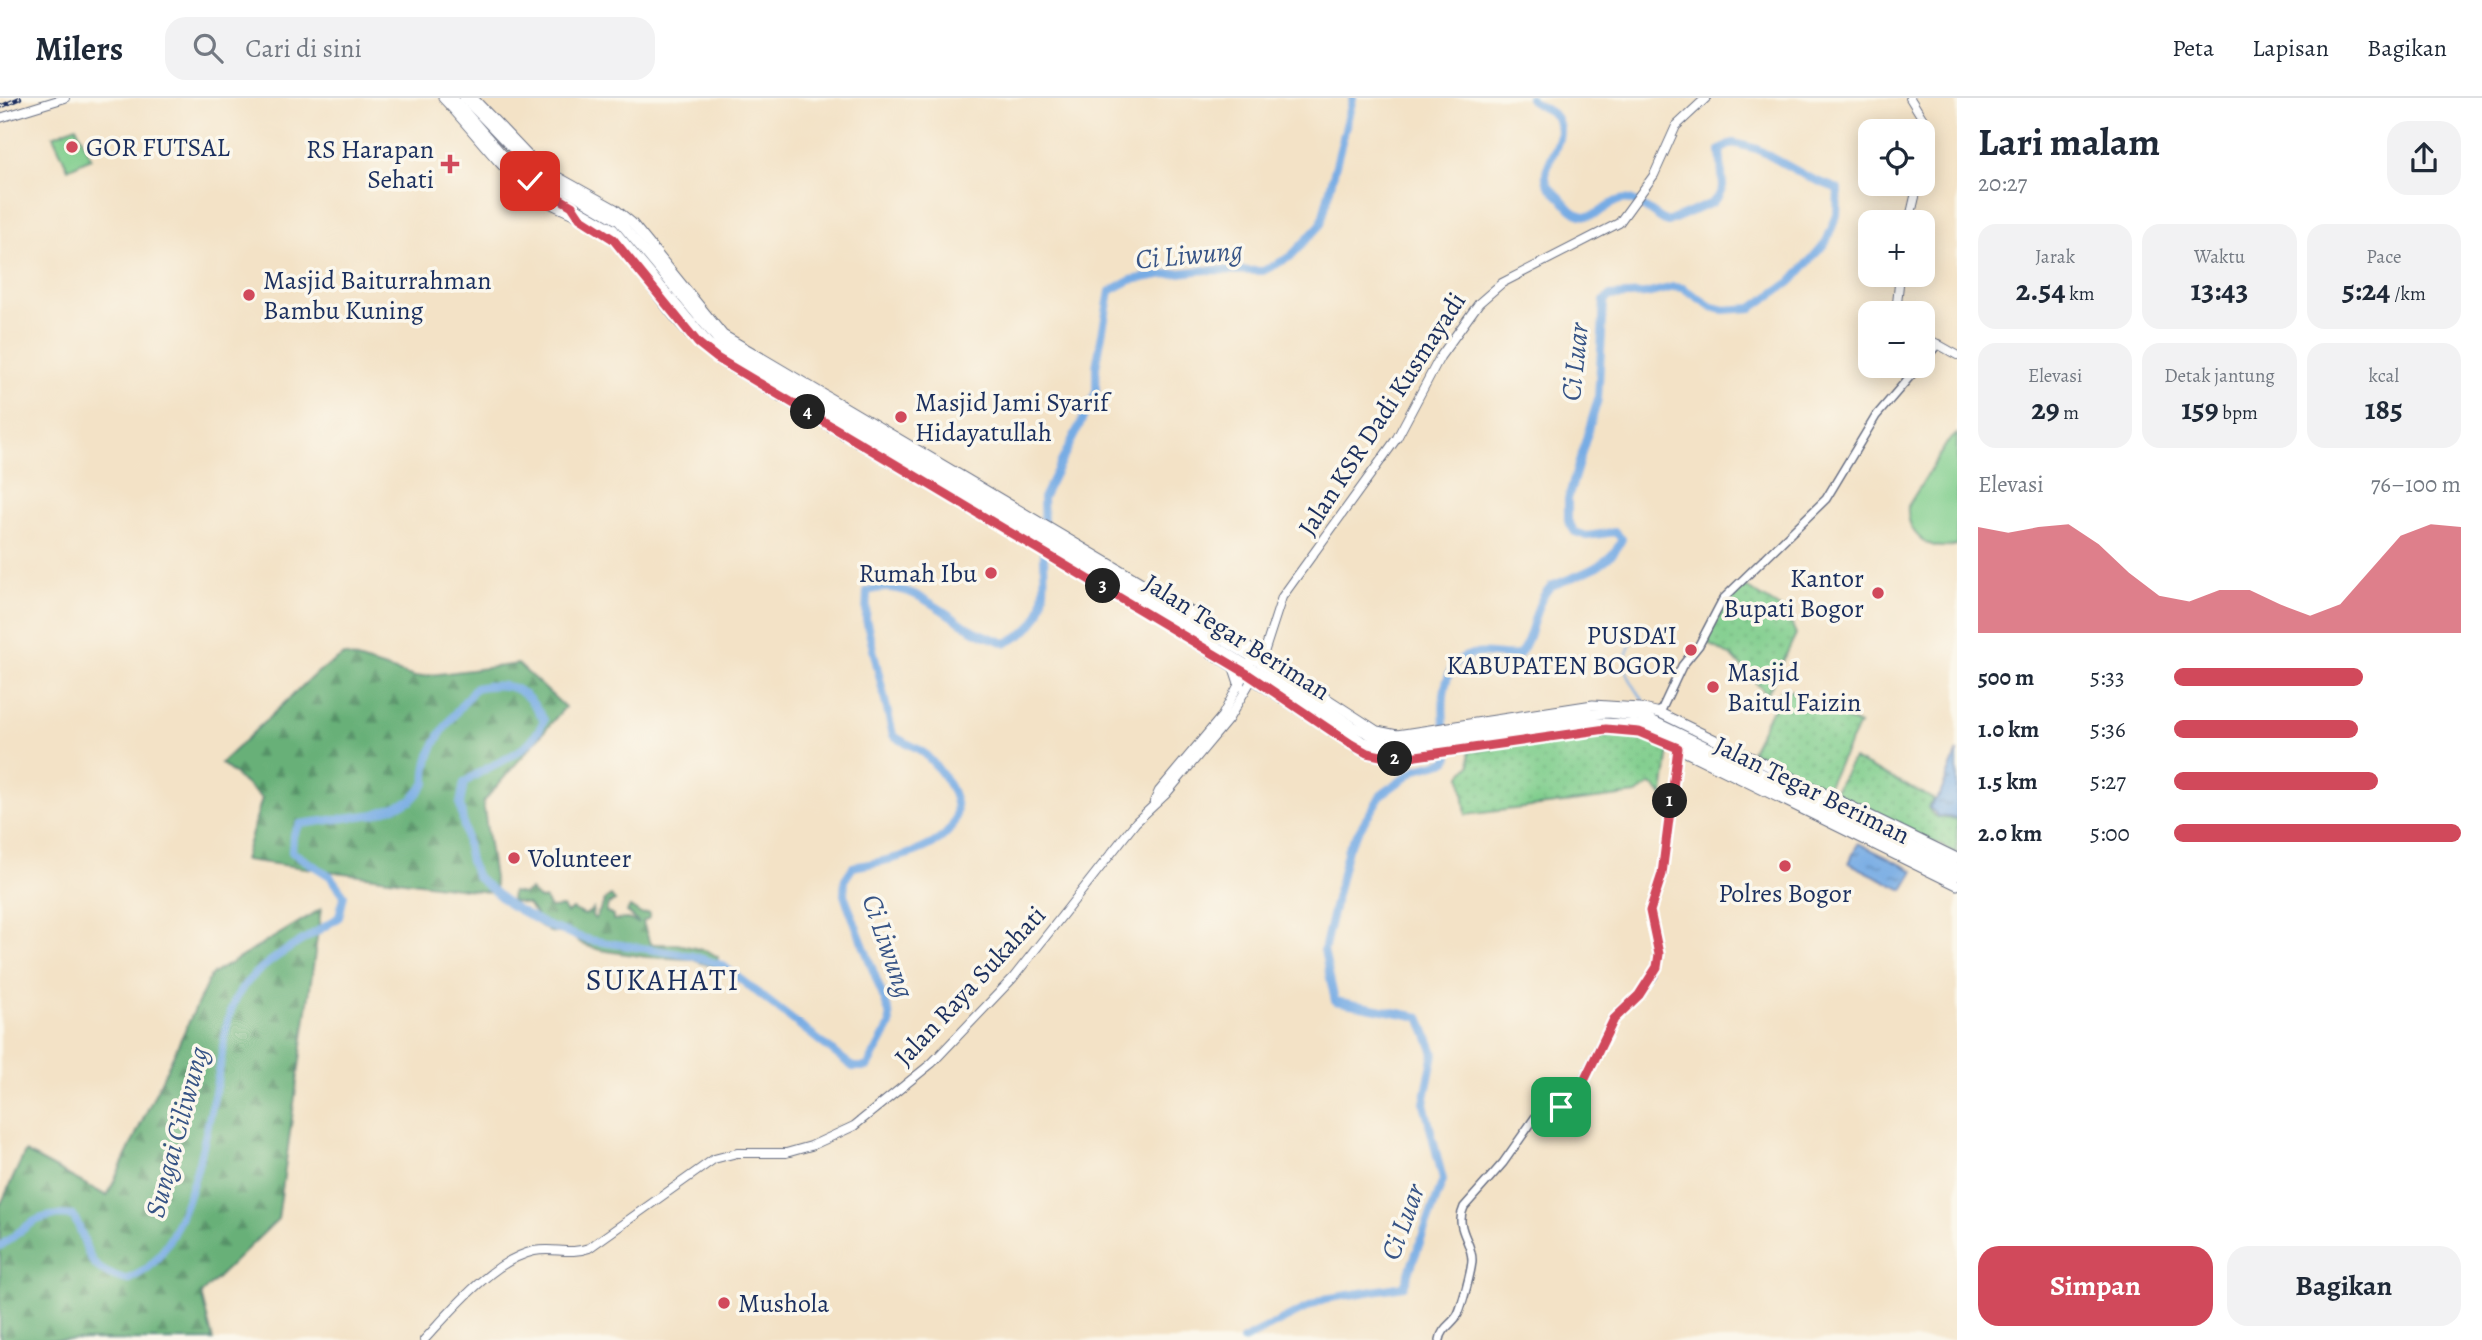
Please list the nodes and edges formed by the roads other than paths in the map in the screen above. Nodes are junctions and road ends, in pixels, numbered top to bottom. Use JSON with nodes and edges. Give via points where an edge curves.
{"nodes":[{"id":1,"x":65,"y":98,"type":"edge"},
{"id":2,"x":443,"y":98,"type":"edge"},
{"id":3,"x":453,"y":98,"type":"edge"},
{"id":4,"x":464,"y":98,"type":"edge"},
{"id":5,"x":473,"y":98,"type":"edge"},
{"id":6,"x":1706,"y":98,"type":"edge"},
{"id":7,"x":1910,"y":98,"type":"edge"},
{"id":8,"x":0,"y":118,"type":"edge"},
{"id":9,"x":1923,"y":119,"type":"edge"},
{"id":10,"x":519,"y":164,"type":"junction"},
{"id":11,"x":572,"y":206,"type":"junction"},
{"id":12,"x":580,"y":218,"type":"junction"},
{"id":13,"x":677,"y":299,"type":"junction"},
{"id":14,"x":1935,"y":342,"type":"edge"},
{"id":15,"x":1938,"y":344,"type":"junction"},
{"id":16,"x":1935,"y":347,"type":"edge"},
{"id":17,"x":1957,"y":355,"type":"edge"},
{"id":18,"x":1909,"y":378,"type":"edge"},
{"id":19,"x":807,"y":398,"type":"junction"},
{"id":20,"x":1018,"y":522,"type":"junction"},
{"id":21,"x":1081,"y":559,"type":"junction"},
{"id":22,"x":1255,"y":664,"type":"junction"},
{"id":23,"x":1233,"y":665,"type":"junction"},
{"id":24,"x":1240,"y":686,"type":"junction"},
{"id":25,"x":1547,"y":712,"type":"junction"},
{"id":26,"x":1660,"y":713,"type":"junction"},
{"id":27,"x":1540,"y":720,"type":"junction"},
{"id":28,"x":1553,"y":731,"type":"junction"},
{"id":29,"x":1470,"y":736,"type":"junction"},
{"id":30,"x":1678,"y":748,"type":"junction"},
{"id":31,"x":1169,"y":784,"type":"junction"},
{"id":32,"x":1858,"y":832,"type":"junction"},
{"id":33,"x":1901,"y":844,"type":"junction"},
{"id":34,"x":1957,"y":858,"type":"edge"},
{"id":35,"x":1957,"y":867,"type":"edge"},
{"id":36,"x":1957,"y":876,"type":"edge"},
{"id":37,"x":1957,"y":885,"type":"edge"},
{"id":38,"x":424,"y":1340,"type":"edge"},
{"id":39,"x":1440,"y":1340,"type":"edge"}],
"edges":[{"from":1,"to":8,"type":"main road"},
{"from":2,"to":12,"type":"main road","name":"Jalan Tegar Beriman","via":[[523,185]]},
{"from":3,"to":10,"type":"main road","name":"Jalan Tegar Beriman"},
{"from":4,"to":10,"type":"main road","name":"Jalan Tegar Beriman"},
{"from":5,"to":13,"type":"main road","name":"Jalan Tegar Beriman","via":[[538,166],[624,216]]},
{"from":6,"to":22,"type":"main road","name":"Jalan KSR Dadi Kusmayadi","via":[[1676,126],[1654,175],[1611,229],[1488,292],[1440,357],[1397,438],[1287,590]]},
{"from":7,"to":9,"type":"main road"},
{"from":10,"to":11,"type":"main road","name":"Jalan Tegar Beriman","via":[[540,189]]},
{"from":10,"to":13,"type":"main road","name":"Jalan Tegar Beriman","via":[[619,221]]},
{"from":11,"to":12,"type":"main road"},
{"from":11,"to":13,"type":"main road","name":"Jalan Tegar Beriman","via":[[613,229]]},
{"from":12,"to":13,"type":"main road","name":"Jalan Tegar Beriman","via":[[613,239]]},
{"from":13,"to":19,"type":"main road","name":"Jalan Tegar Beriman"},
{"from":13,"to":19,"type":"main road","name":"Jalan Tegar Beriman","via":[[737,357]]},
{"from":13,"to":19,"type":"main road","name":"Jalan Tegar Beriman","via":[[706,350]]},
{"from":14,"to":15,"type":"main road"},
{"from":15,"to":16,"type":"street"},
{"from":15,"to":17,"type":"main road"},
{"from":18,"to":26,"type":"street","via":[[1876,416],[1826,499],[1723,599]]},
{"from":19,"to":20,"type":"main road","name":"Jalan Tegar Beriman"},
{"from":19,"to":20,"type":"main road","name":"Jalan Tegar Beriman","via":[[905,465]]},
{"from":20,"to":21,"type":"main road","name":"Jalan Tegar Beriman"},
{"from":20,"to":21,"type":"main road","name":"Jalan Tegar Beriman"},
{"from":21,"to":22,"type":"main road","name":"Jalan Tegar Beriman"},
{"from":21,"to":22,"type":"main road","name":"Jalan Tegar Beriman"},
{"from":21,"to":23,"type":"main road","name":"Jalan Tegar Beriman"},
{"from":22,"to":23,"type":"main road","name":"Jalan Tegar Beriman"},
{"from":22,"to":24,"type":"main road"},
{"from":22,"to":25,"type":"main road","name":"Jalan Tegar Beriman","via":[[1388,734]]},
{"from":22,"to":28,"type":"main road","name":"Jalan Tegar Beriman","via":[[1351,744],[1381,757],[1395,759]]},
{"from":22,"to":29,"type":"main road","name":"Jalan Tegar Beriman","via":[[1348,733],[1386,750]]},
{"from":22,"to":31,"type":"main road","via":[[1228,720]]},
{"from":23,"to":24,"type":"main road"},
{"from":24,"to":31,"type":"main road"},
{"from":25,"to":26,"type":"main road","name":"Jalan Tegar Beriman","via":[[1601,705]]},
{"from":25,"to":27,"type":"main road"},
{"from":26,"to":34,"type":"main road","name":"Jalan Tegar Beriman"},
{"from":27,"to":29,"type":"main road","name":"Jalan Tegar Beriman"},
{"from":27,"to":33,"type":"main road","name":"Jalan Tegar Beriman","via":[[1597,713],[1654,720]]},
{"from":28,"to":29,"type":"main road","name":"Jalan Tegar Beriman"},
{"from":28,"to":30,"type":"main road","name":"Jalan Tegar Beriman","via":[[1623,730]]},
{"from":28,"to":32,"type":"main road","name":"Jalan Tegar Beriman","via":[[1596,721],[1645,726]]},
{"from":30,"to":32,"type":"main road","name":"Jalan Tegar Beriman"},
{"from":30,"to":39,"type":"street","via":[[1662,874],[1650,911],[1659,954],[1657,967],[1639,995],[1614,1019],[1575,1092],[1561,1107],[1536,1116],[1464,1207],[1463,1234],[1472,1263],[1458,1315],[1444,1328]]},
{"from":31,"to":38,"type":"main road","name":"Jalan Raya Sukahati","via":[[1005,986],[942,1054],[880,1108],[854,1126],[798,1151],[737,1153],[714,1159],[589,1248],[533,1251],[518,1258],[479,1284]]},
{"from":32,"to":33,"type":"main road","name":"Jalan Tegar Beriman"},
{"from":32,"to":37,"type":"main road","name":"Jalan Tegar Beriman"},
{"from":33,"to":35,"type":"main road","name":"Jalan Tegar Beriman"},
{"from":33,"to":36,"type":"main road","name":"Jalan Tegar Beriman"}]}
